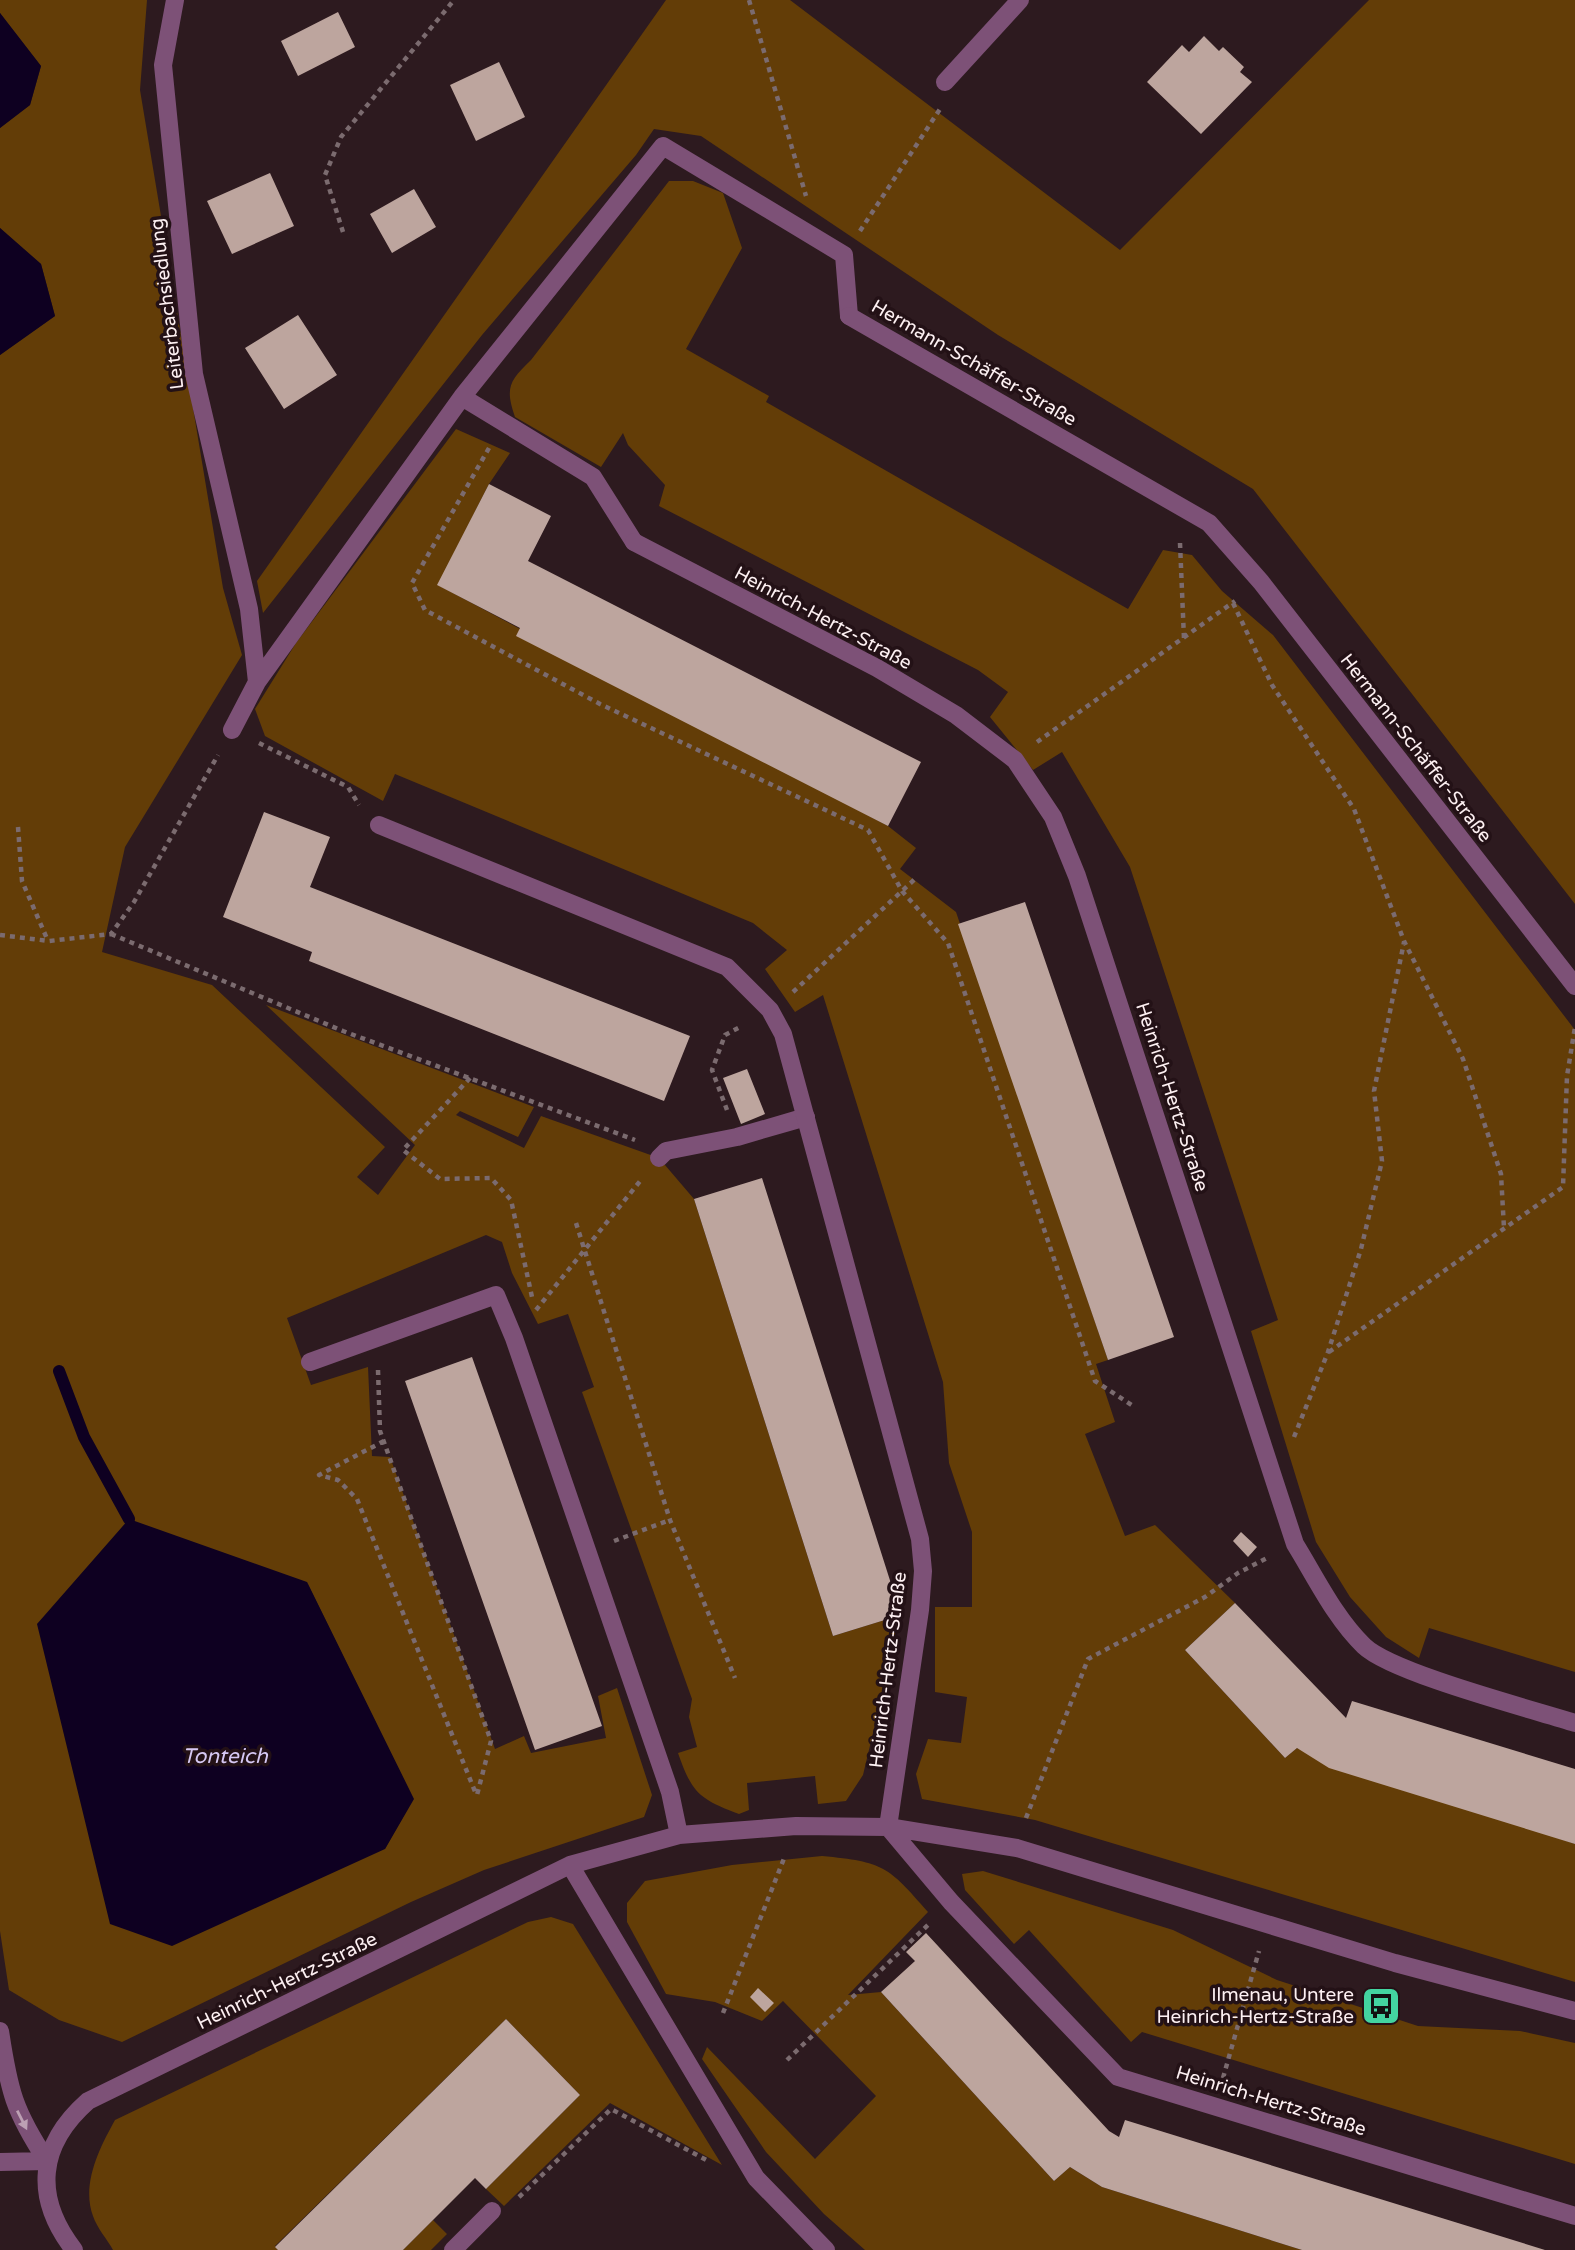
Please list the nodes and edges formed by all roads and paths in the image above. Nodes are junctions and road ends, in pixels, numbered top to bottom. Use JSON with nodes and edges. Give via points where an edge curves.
{"nodes":[{"id":1,"x":174,"y":0,"type":"edge"},
{"id":2,"x":454,"y":0,"type":"edge"},
{"id":3,"x":749,"y":0,"type":"edge"},
{"id":4,"x":1020,"y":0,"type":"edge"},
{"id":5,"x":945,"y":82,"type":"joint"},
{"id":6,"x":343,"y":232,"type":"dead end"},
{"id":7,"x":818,"y":238,"type":"junction"},
{"id":8,"x":844,"y":255,"type":"junction"},
{"id":9,"x":462,"y":397,"type":"junction"},
{"id":10,"x":503,"y":422,"type":"junction"},
{"id":11,"x":1179,"y":504,"type":"junction"},
{"id":12,"x":1261,"y":582,"type":"junction"},
{"id":13,"x":1233,"y":603,"type":"junction"},
{"id":14,"x":1184,"y":640,"type":"junction"},
{"id":15,"x":257,"y":682,"type":"junction"},
{"id":16,"x":232,"y":730,"type":"junction"},
{"id":17,"x":1014,"y":760,"type":"junction"},
{"id":18,"x":379,"y":825,"type":"joint"},
{"id":19,"x":18,"y":827,"type":"dead end"},
{"id":20,"x":916,"y":878,"type":"dead end"},
{"id":21,"x":902,"y":891,"type":"junction"},
{"id":22,"x":0,"y":934,"type":"edge"},
{"id":23,"x":111,"y":934,"type":"junction"},
{"id":24,"x":49,"y":941,"type":"junction"},
{"id":25,"x":1404,"y":941,"type":"junction"},
{"id":26,"x":1575,"y":986,"type":"edge"},
{"id":27,"x":770,"y":1010,"type":"junction"},
{"id":28,"x":1575,"y":1027,"type":"edge"},
{"id":29,"x":470,"y":1078,"type":"junction"},
{"id":30,"x":806,"y":1117,"type":"junction"},
{"id":31,"x":737,"y":1137,"type":"junction"},
{"id":32,"x":662,"y":1155,"type":"junction"},
{"id":33,"x":576,"y":1223,"type":"dead end"},
{"id":34,"x":1504,"y":1228,"type":"junction"},
{"id":35,"x":585,"y":1250,"type":"junction"},
{"id":36,"x":376,"y":1338,"type":"junction"},
{"id":37,"x":1328,"y":1352,"type":"junction"},
{"id":38,"x":310,"y":1362,"type":"dead end"},
{"id":39,"x":1133,"y":1406,"type":"dead end"},
{"id":40,"x":384,"y":1441,"type":"junction"},
{"id":41,"x":1274,"y":1484,"type":"junction"},
{"id":42,"x":670,"y":1520,"type":"junction"},
{"id":43,"x":587,"y":1552,"type":"junction"},
{"id":44,"x":1238,"y":1573,"type":"dead end"},
{"id":45,"x":735,"y":1678,"type":"dead end"},
{"id":46,"x":1575,"y":1723,"type":"edge"},
{"id":47,"x":1031,"y":1801,"type":"dead end"},
{"id":48,"x":796,"y":1826,"type":"junction"},
{"id":49,"x":888,"y":1828,"type":"junction"},
{"id":50,"x":679,"y":1835,"type":"junction"},
{"id":51,"x":570,"y":1865,"type":"junction"},
{"id":52,"x":951,"y":1902,"type":"junction"},
{"id":53,"x":1267,"y":1924,"type":"junction"},
{"id":54,"x":1575,"y":2011,"type":"edge"},
{"id":55,"x":723,"y":2013,"type":"dead end"},
{"id":56,"x":0,"y":2031,"type":"edge"},
{"id":57,"x":787,"y":2060,"type":"dead end"},
{"id":58,"x":1215,"y":2106,"type":"junction"},
{"id":59,"x":47,"y":2161,"type":"junction"},
{"id":60,"x":0,"y":2162,"type":"edge"},
{"id":61,"x":756,"y":2178,"type":"junction"},
{"id":62,"x":492,"y":2211,"type":"joint"},
{"id":63,"x":1575,"y":2216,"type":"edge"},
{"id":64,"x":74,"y":2250,"type":"edge"},
{"id":65,"x":453,"y":2250,"type":"edge"},
{"id":66,"x":826,"y":2250,"type":"edge"}],
"edges":[{"from":1,"to":15,"type":"street","name":"Leiterbachsiedlung","via":[[163,65],[194,374],[249,609]]},
{"from":2,"to":6,"type":"path","via":[[341,137],[324,175]]},
{"from":3,"to":7,"type":"path"},
{"from":4,"to":5,"type":"street"},
{"from":5,"to":8,"type":"path","via":[[945,102]]},
{"from":7,"to":8,"type":"street"},
{"from":7,"to":9,"type":"street","via":[[663,146]]},
{"from":8,"to":11,"type":"street","name":"Hermann-Schäffer-Straße","via":[[849,316]]},
{"from":9,"to":10,"type":"street"},
{"from":9,"to":15,"type":"street"},
{"from":10,"to":17,"type":"street","name":"Heinrich-Hertz-Straße","via":[[593,478],[634,542],[877,668],[956,715]]},
{"from":10,"to":21,"type":"path","via":[[412,583],[425,610],[600,704],[868,830]]},
{"from":11,"to":12,"type":"street","name":"Hermann-Schäffer-Straße","via":[[1209,523]]},
{"from":11,"to":14,"type":"path"},
{"from":12,"to":13,"type":"path"},
{"from":12,"to":26,"type":"street","name":"Hermann-Schäffer-Straße"},
{"from":13,"to":14,"type":"path"},
{"from":13,"to":25,"type":"path","via":[[1272,685],[1354,808]]},
{"from":14,"to":17,"type":"path"},
{"from":15,"to":16,"type":"street"},
{"from":16,"to":18,"type":"path","via":[[348,787],[365,817]]},
{"from":16,"to":23,"type":"path"},
{"from":17,"to":41,"type":"street","name":"Heinrich-Hertz-Straße","via":[[1053,817],[1077,876]]},
{"from":18,"to":27,"type":"street","name":"Heinrich-Hertz-Straße","via":[[727,967]]},
{"from":19,"to":24,"type":"path","via":[[22,881]]},
{"from":20,"to":21,"type":"path"},
{"from":21,"to":27,"type":"path"},
{"from":21,"to":39,"type":"path","via":[[948,943],[1095,1381]]},
{"from":22,"to":24,"type":"path"},
{"from":23,"to":24,"type":"path"},
{"from":23,"to":29,"type":"path","via":[[343,1031]]},
{"from":25,"to":34,"type":"path","via":[[1463,1059],[1501,1174]]},
{"from":25,"to":37,"type":"path","via":[[1374,1091],[1382,1161],[1362,1250]]},
{"from":27,"to":30,"type":"street","name":"Heinrich-Hertz-Straße","via":[[783,1034]]},
{"from":27,"to":31,"type":"path","via":[[725,1035],[712,1070]]},
{"from":28,"to":34,"type":"path","via":[[1567,1076],[1563,1187]]},
{"from":29,"to":32,"type":"path"},
{"from":29,"to":35,"type":"path","via":[[403,1150],[440,1179],[491,1178],[511,1200],[536,1311]]},
{"from":30,"to":31,"type":"street"},
{"from":30,"to":49,"type":"street","name":"Heinrich-Hertz-Straße","via":[[920,1539],[920,1610]]},
{"from":31,"to":32,"type":"street"},
{"from":32,"to":35,"type":"path"},
{"from":33,"to":35,"type":"path"},
{"from":34,"to":37,"type":"path"},
{"from":35,"to":42,"type":"path"},
{"from":36,"to":38,"type":"street"},
{"from":36,"to":40,"type":"path"},
{"from":36,"to":43,"type":"street","via":[[496,1295]]},
{"from":37,"to":41,"type":"path"},
{"from":40,"to":40,"type":"path","via":[[491,1741],[477,1795],[357,1499],[338,1480],[318,1475]]},
{"from":41,"to":46,"type":"street","name":"Heinrich-Hertz-Straße","via":[[1295,1544],[1338,1614],[1366,1648],[1401,1667]]},
{"from":42,"to":43,"type":"path"},
{"from":42,"to":45,"type":"path"},
{"from":43,"to":50,"type":"street","via":[[670,1791]]},
{"from":44,"to":47,"type":"path","via":[[1205,1597],[1087,1659]]},
{"from":48,"to":49,"type":"street","name":"Heinrich-Hertz-Straße"},
{"from":48,"to":50,"type":"street","name":"Heinrich-Hertz-Straße"},
{"from":48,"to":55,"type":"path"},
{"from":49,"to":52,"type":"street","name":"Heinrich-Hertz-Straße"},
{"from":49,"to":53,"type":"street","name":"Heinrich-Hertz-Straße","via":[[1017,1847]]},
{"from":50,"to":51,"type":"street","name":"Heinrich-Hertz-Straße"},
{"from":51,"to":59,"type":"street","name":"Heinrich-Hertz-Straße","via":[[88,2101],[69,2118]]},
{"from":51,"to":61,"type":"street"},
{"from":52,"to":57,"type":"path"},
{"from":52,"to":58,"type":"street","name":"Heinrich-Hertz-Straße","via":[[1118,2077]]},
{"from":53,"to":54,"type":"street","name":"Heinrich-Hertz-Straße"},
{"from":53,"to":58,"type":"path"},
{"from":56,"to":59,"type":"street","one_way":true,"via":[[8,2086],[21,2121]]},
{"from":58,"to":63,"type":"street","name":"Heinrich-Hertz-Straße"},
{"from":59,"to":60,"type":"street"},
{"from":59,"to":64,"type":"street","via":[[49,2207]]},
{"from":61,"to":62,"type":"path","via":[[732,2175],[611,2109],[506,2210]]},
{"from":61,"to":66,"type":"street"},
{"from":62,"to":65,"type":"street"}]}
